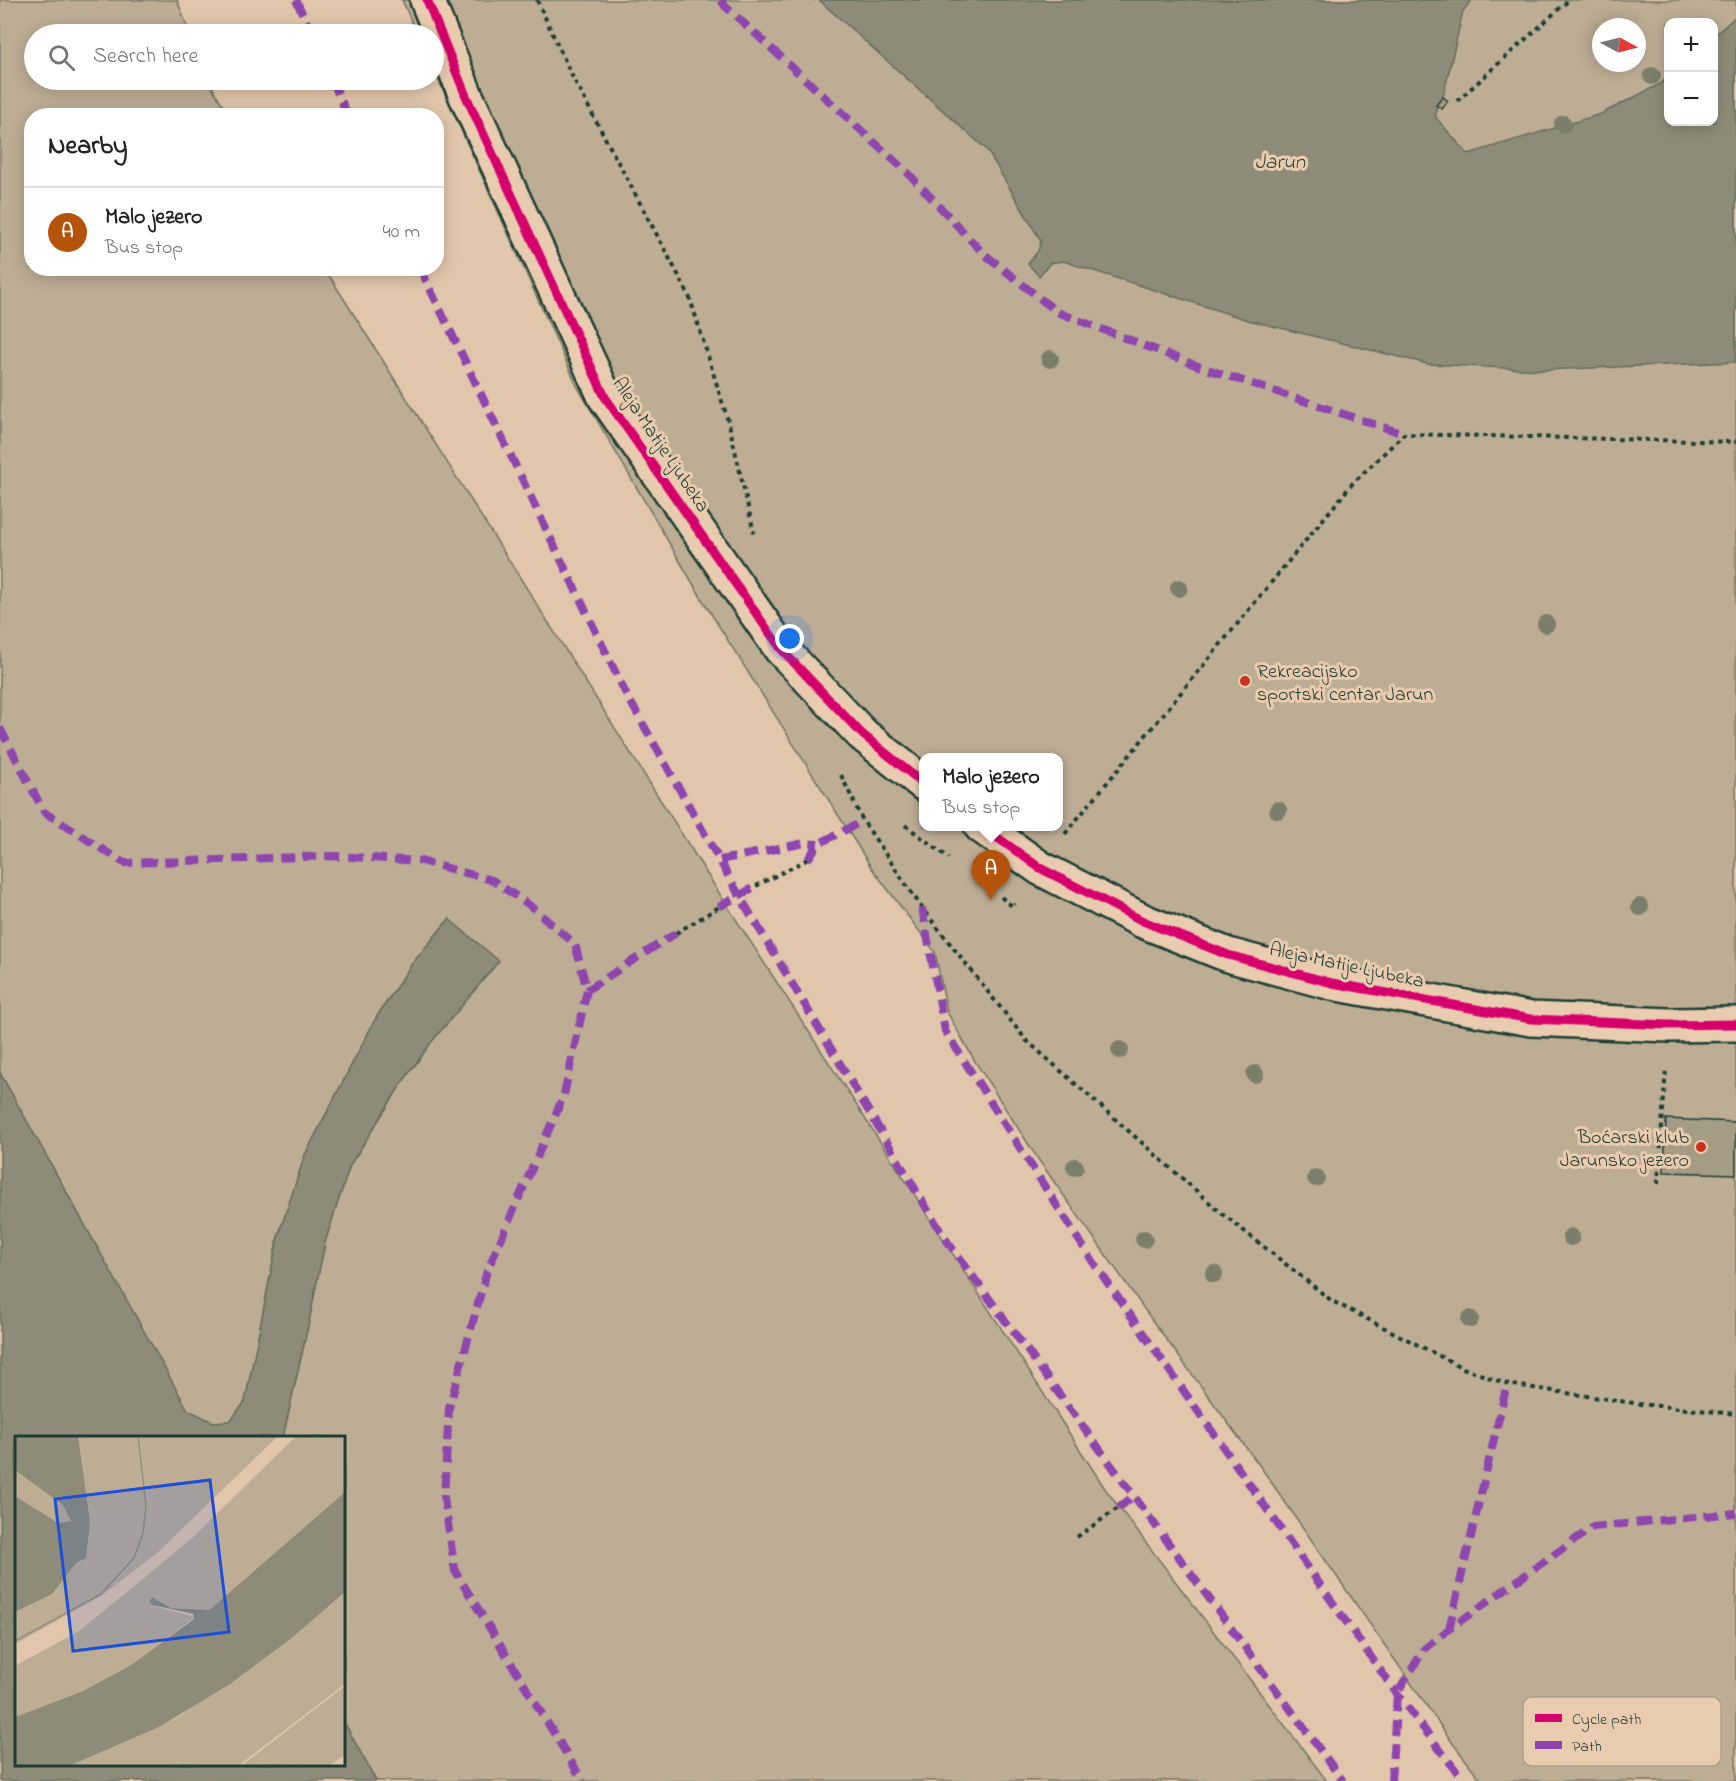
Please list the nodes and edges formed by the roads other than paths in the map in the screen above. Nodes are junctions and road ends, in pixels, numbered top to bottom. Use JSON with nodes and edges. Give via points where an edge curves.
{"nodes":[{"id":1,"x":427,"y":0,"type":"edge"},
{"id":2,"x":437,"y":24,"type":"edge"},
{"id":3,"x":444,"y":42,"type":"edge"},
{"id":4,"x":919,"y":780,"type":"edge"},
{"id":5,"x":988,"y":831,"type":"edge"},
{"id":6,"x":1736,"y":1024,"type":"edge"}],
"edges":[{"from":1,"to":2,"type":"street","name":"Aleja Matije Ljubeka"},
{"from":3,"to":4,"type":"street","name":"Aleja Matije Ljubeka","via":[[605,397],[781,649],[862,734]]},
{"from":5,"to":6,"type":"street","name":"Aleja Matije Ljubeka","via":[[1040,868],[1143,921],[1228,955],[1332,983],[1531,1019]]}]}
